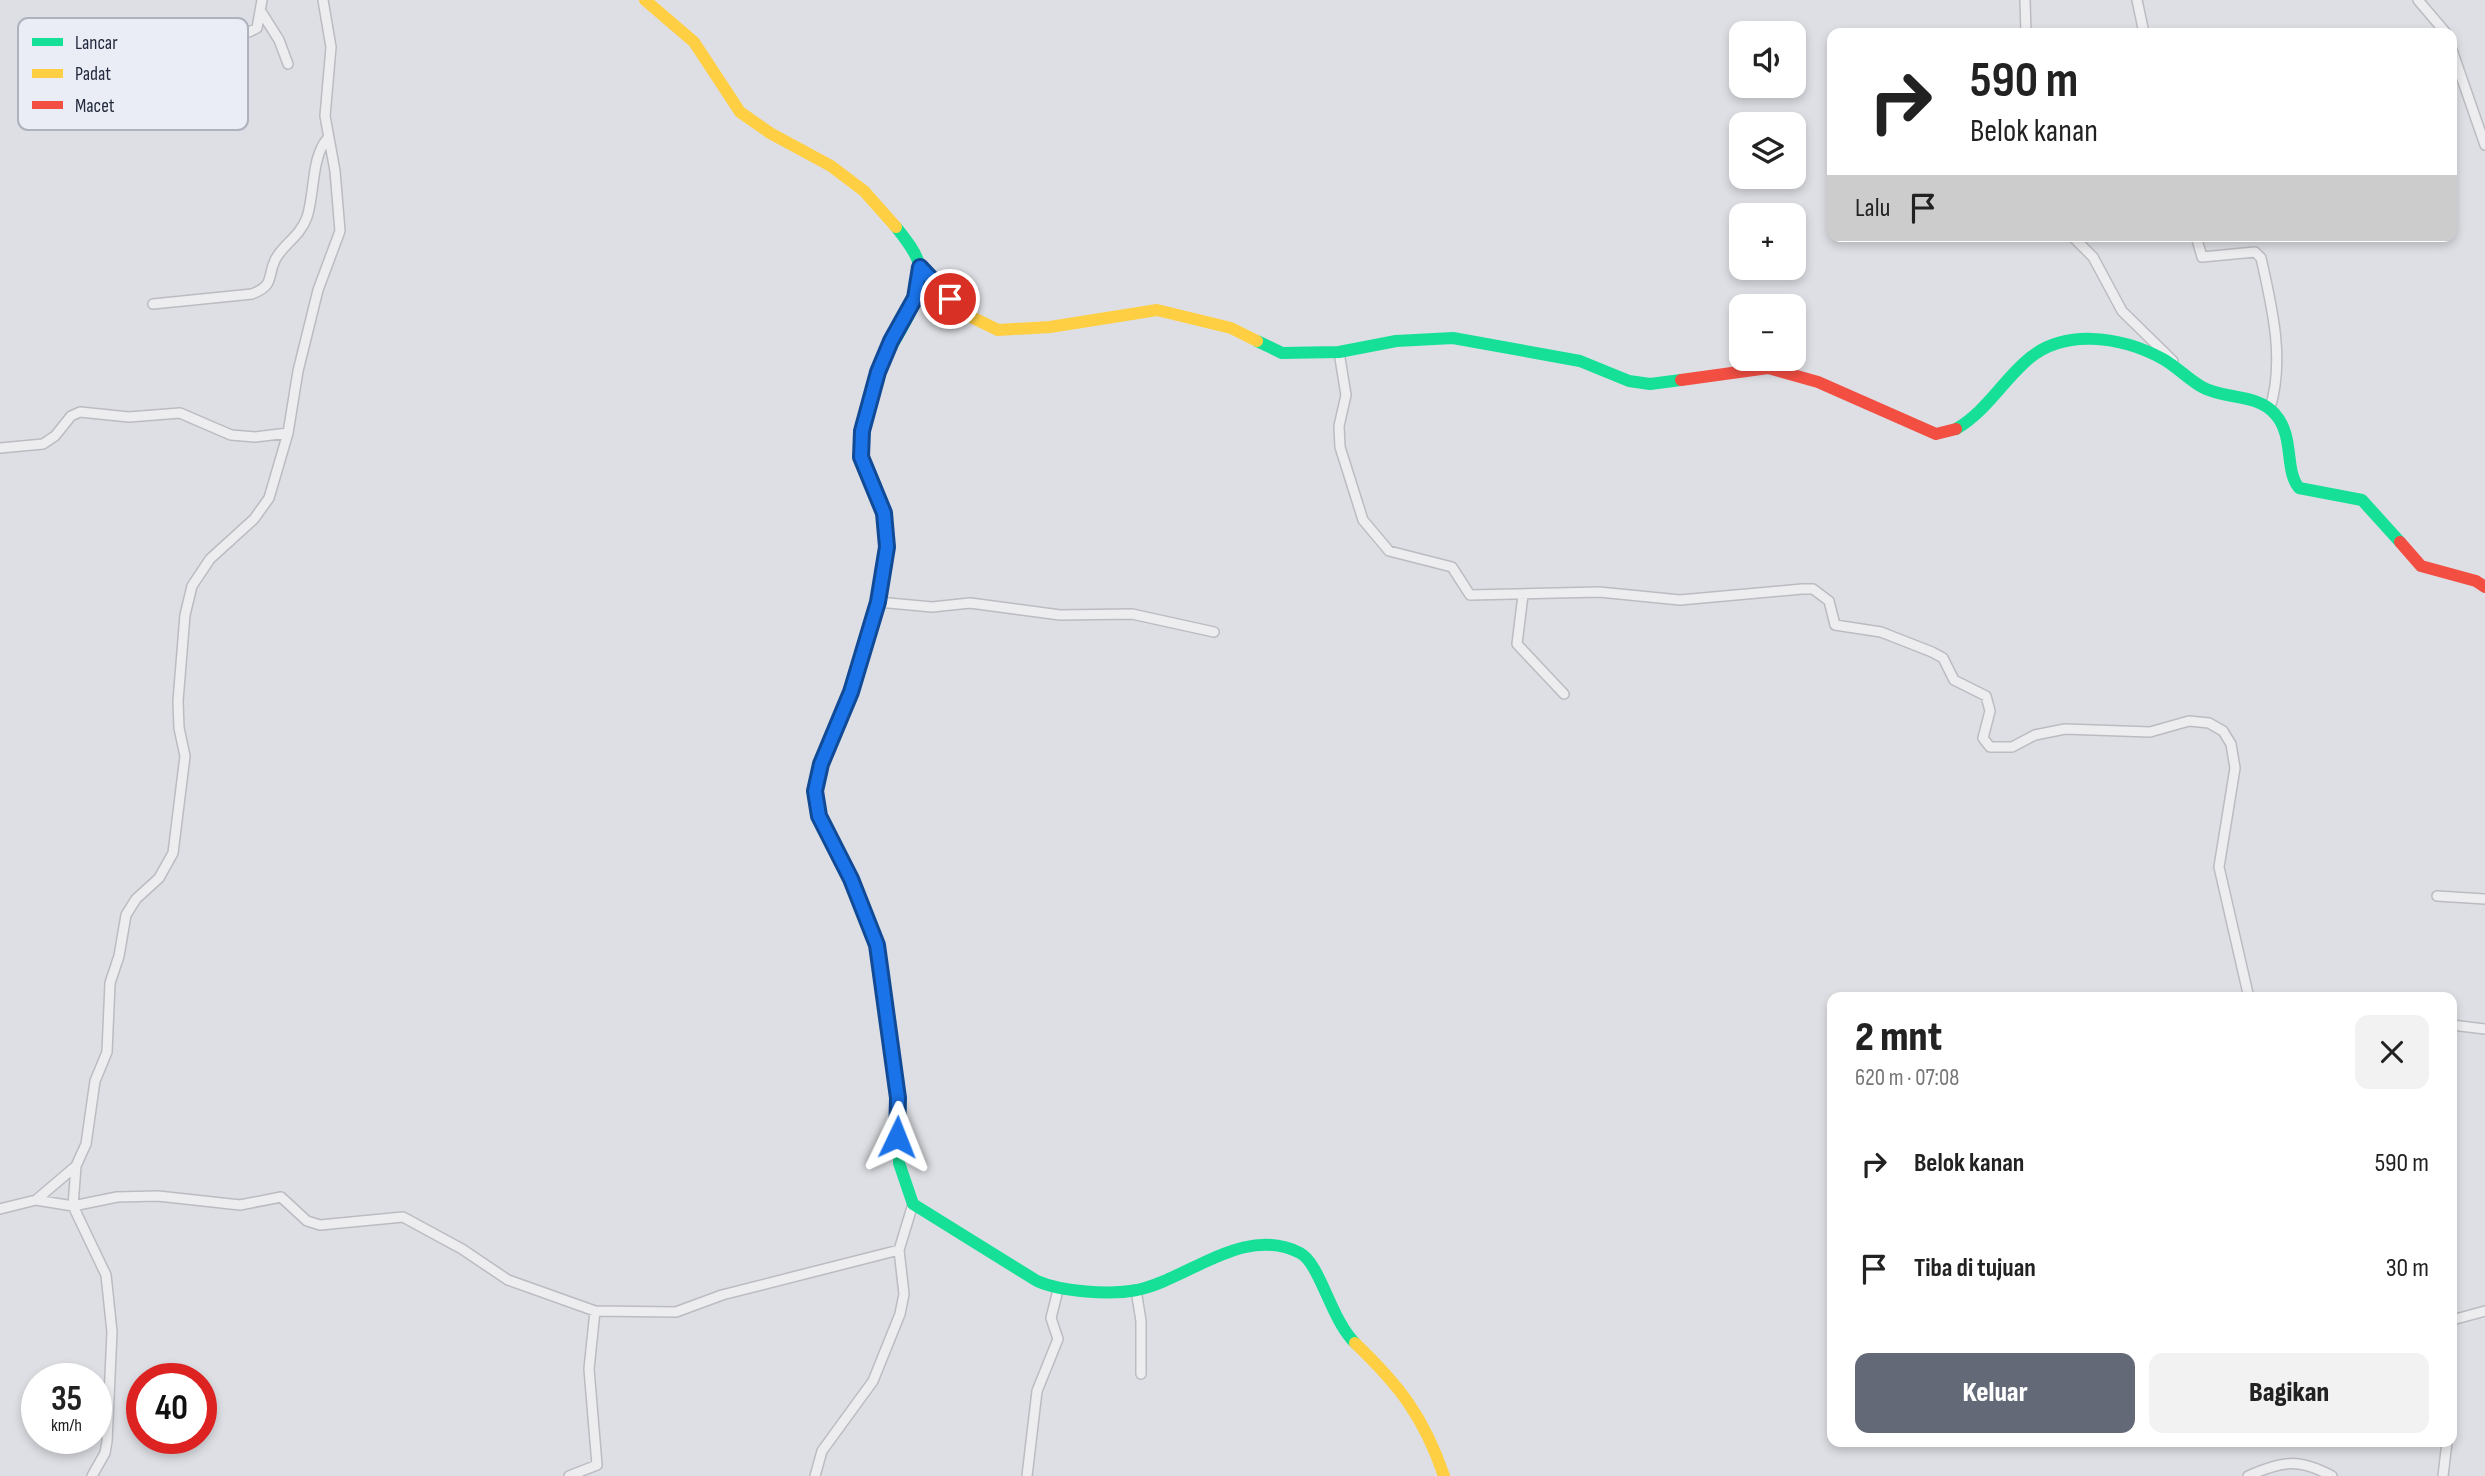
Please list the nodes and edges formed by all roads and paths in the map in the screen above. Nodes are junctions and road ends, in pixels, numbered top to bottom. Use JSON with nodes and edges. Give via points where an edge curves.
{"nodes":[{"id":1,"x":261,"y":0,"type":"edge"},
{"id":2,"x":323,"y":0,"type":"edge"},
{"id":3,"x":645,"y":0,"type":"edge"},
{"id":4,"x":2025,"y":0,"type":"edge"},
{"id":5,"x":2137,"y":0,"type":"edge"},
{"id":6,"x":2418,"y":0,"type":"edge"},
{"id":7,"x":262,"y":13,"type":"junction"},
{"id":8,"x":2025,"y":28,"type":"edge"},
{"id":9,"x":2143,"y":28,"type":"edge"},
{"id":10,"x":2442,"y":28,"type":"edge"},
{"id":11,"x":248,"y":30,"type":"edge"},
{"id":12,"x":288,"y":64,"type":"dead end"},
{"id":13,"x":2457,"y":64,"type":"edge"},
{"id":14,"x":328,"y":138,"type":"junction"},
{"id":15,"x":2485,"y":145,"type":"edge"},
{"id":16,"x":2078,"y":242,"type":"edge"},
{"id":17,"x":2198,"y":242,"type":"edge"},
{"id":18,"x":920,"y":267,"type":"junction"},
{"id":19,"x":153,"y":304,"type":"dead end"},
{"id":20,"x":1339,"y":352,"type":"junction"},
{"id":21,"x":2179,"y":370,"type":"junction"},
{"id":22,"x":2270,"y":408,"type":"junction"},
{"id":23,"x":288,"y":433,"type":"junction"},
{"id":24,"x":0,"y":448,"type":"edge"},
{"id":25,"x":2485,"y":587,"type":"edge"},
{"id":26,"x":1522,"y":595,"type":"junction"},
{"id":27,"x":878,"y":602,"type":"junction"},
{"id":28,"x":1214,"y":632,"type":"dead end"},
{"id":29,"x":1563,"y":694,"type":"dead end"},
{"id":30,"x":2437,"y":895,"type":"dead end"},
{"id":31,"x":2485,"y":899,"type":"edge"},
{"id":32,"x":2248,"y":992,"type":"edge"},
{"id":33,"x":2457,"y":1026,"type":"edge"},
{"id":34,"x":2485,"y":1029,"type":"edge"},
{"id":35,"x":76,"y":1166,"type":"junction"},
{"id":36,"x":36,"y":1200,"type":"junction"},
{"id":37,"x":913,"y":1204,"type":"junction"},
{"id":38,"x":73,"y":1206,"type":"junction"},
{"id":39,"x":0,"y":1209,"type":"edge"},
{"id":40,"x":899,"y":1250,"type":"junction"},
{"id":41,"x":1058,"y":1290,"type":"junction"},
{"id":42,"x":1136,"y":1290,"type":"junction"},
{"id":43,"x":595,"y":1311,"type":"junction"},
{"id":44,"x":2485,"y":1311,"type":"edge"},
{"id":45,"x":2457,"y":1319,"type":"edge"},
{"id":46,"x":1142,"y":1374,"type":"dead end"},
{"id":47,"x":2446,"y":1447,"type":"edge"},
{"id":48,"x":92,"y":1476,"type":"edge"},
{"id":49,"x":569,"y":1476,"type":"edge"},
{"id":50,"x":815,"y":1476,"type":"edge"},
{"id":51,"x":1027,"y":1476,"type":"edge"},
{"id":52,"x":1444,"y":1476,"type":"edge"},
{"id":53,"x":2248,"y":1476,"type":"edge"},
{"id":54,"x":2332,"y":1476,"type":"edge"},
{"id":55,"x":2443,"y":1476,"type":"edge"}],
"edges":[{"from":1,"to":7,"type":"street"},
{"from":2,"to":14,"type":"street","via":[[331,47],[325,116]]},
{"from":3,"to":18,"type":"street","via":[[694,42],[740,112],[864,191],[906,239]]},
{"from":4,"to":8,"type":"street"},
{"from":5,"to":9,"type":"street"},
{"from":6,"to":10,"type":"street"},
{"from":7,"to":11,"type":"street","via":[[259,26]]},
{"from":7,"to":12,"type":"street"},
{"from":13,"to":15,"type":"street"},
{"from":14,"to":19,"type":"street","via":[[321,149],[304,226],[276,258],[266,286],[252,294]]},
{"from":14,"to":23,"type":"street","via":[[340,231],[315,301]]},
{"from":16,"to":21,"type":"street","via":[[2093,257],[2122,311]]},
{"from":17,"to":22,"type":"street","via":[[2202,257],[2255,252],[2261,258],[2272,313],[2277,376]]},
{"from":18,"to":20,"type":"street","via":[[965,314],[998,330],[1050,327],[1157,310],[1231,328],[1282,353]]},
{"from":18,"to":27,"type":"street","via":[[915,298],[878,372],[862,431],[861,457],[879,495],[886,526]]},
{"from":20,"to":21,"type":"street","via":[[1396,341],[1474,339],[1580,361],[1629,381],[1650,384],[1768,368],[1818,382],[1936,434],[1952,433],[1971,421],[2040,348],[2059,340],[2135,347]]},
{"from":20,"to":26,"type":"street","via":[[1346,396],[1340,447],[1367,526],[1389,551],[1452,567],[1470,595]]},
{"from":21,"to":22,"type":"street","via":[[2213,392]]},
{"from":22,"to":25,"type":"street","via":[[2286,433],[2299,488],[2362,500],[2421,566]]},
{"from":23,"to":24,"type":"street","via":[[231,435],[180,413],[129,417],[80,412],[43,444]]},
{"from":23,"to":35,"type":"street","via":[[262,510],[210,559],[191,586],[178,701],[185,755],[174,847],[159,877],[126,915],[110,983],[107,1052],[95,1081],[86,1144]]},
{"from":26,"to":29,"type":"street","via":[[1517,644]]},
{"from":26,"to":32,"type":"street","via":[[1599,592],[1680,600],[1812,589],[1829,601],[1835,625],[1881,632],[1943,658],[1954,680],[1986,696],[1990,711],[1983,738],[1998,749],[2065,729],[2150,732],[2189,721],[2217,726],[2231,744],[2235,768],[2219,867]]},
{"from":27,"to":28,"type":"street","via":[[932,607],[970,603],[1060,615],[1132,614]]},
{"from":27,"to":37,"type":"street","via":[[815,791],[819,816],[877,945],[898,1098],[899,1163]]},
{"from":30,"to":31,"type":"street"},
{"from":33,"to":34,"type":"street"},
{"from":35,"to":36,"type":"street"},
{"from":35,"to":38,"type":"street"},
{"from":36,"to":38,"type":"street"},
{"from":36,"to":39,"type":"street"},
{"from":37,"to":40,"type":"street"},
{"from":37,"to":41,"type":"street"},
{"from":38,"to":43,"type":"street","via":[[136,1196],[240,1205],[281,1197],[307,1221],[320,1225],[403,1217],[508,1280]]},
{"from":38,"to":48,"type":"street","via":[[104,1265],[111,1319],[107,1441]]},
{"from":40,"to":43,"type":"street","via":[[722,1295],[676,1312]]},
{"from":40,"to":50,"type":"street","via":[[904,1294],[900,1314],[873,1381],[822,1451]]},
{"from":41,"to":42,"type":"street"},
{"from":41,"to":51,"type":"street","via":[[1051,1318],[1058,1339],[1037,1391]]},
{"from":42,"to":46,"type":"street","via":[[1142,1321]]},
{"from":42,"to":52,"type":"street","via":[[1233,1249],[1270,1246],[1306,1256],[1317,1270],[1334,1316],[1360,1351],[1391,1378],[1413,1406],[1436,1449]]},
{"from":43,"to":49,"type":"street","via":[[589,1369],[597,1465]]},
{"from":44,"to":45,"type":"street"},
{"from":47,"to":55,"type":"street"},
{"from":53,"to":54,"type":"street","via":[[2282,1463]]}]}
